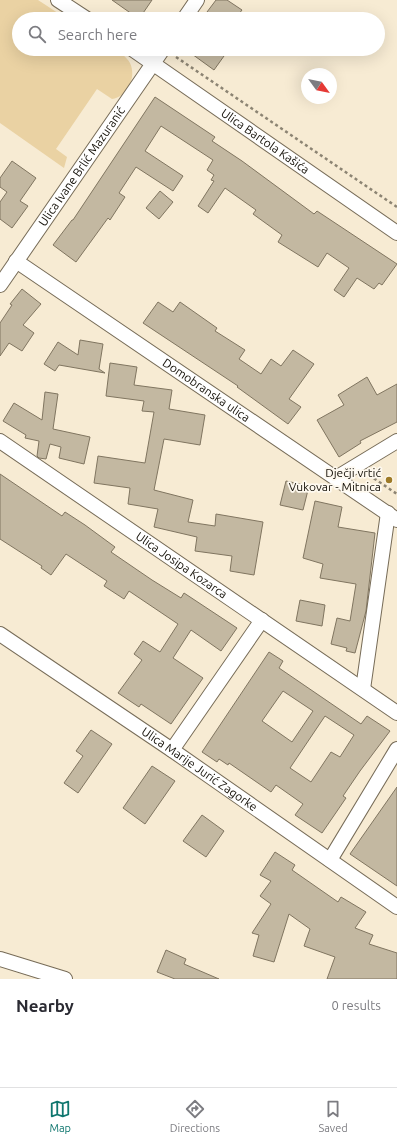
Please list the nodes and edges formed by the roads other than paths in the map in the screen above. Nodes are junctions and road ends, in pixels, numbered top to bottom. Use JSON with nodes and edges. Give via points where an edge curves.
{"nodes":[{"id":1,"x":58,"y":0,"type":"edge"},
{"id":2,"x":197,"y":0,"type":"edge"},
{"id":3,"x":76,"y":12,"type":"edge"},
{"id":4,"x":189,"y":12,"type":"edge"},
{"id":5,"x":143,"y":56,"type":"edge"},
{"id":6,"x":158,"y":56,"type":"edge"},
{"id":7,"x":154,"y":63,"type":"junction"},
{"id":8,"x":397,"y":233,"type":"edge"},
{"id":9,"x":16,"y":262,"type":"junction"},
{"id":10,"x":0,"y":285,"type":"edge"},
{"id":11,"x":0,"y":441,"type":"edge"},
{"id":12,"x":397,"y":441,"type":"edge"},
{"id":13,"x":336,"y":478,"type":"junction"},
{"id":14,"x":392,"y":516,"type":"edge"},
{"id":15,"x":262,"y":620,"type":"junction"},
{"id":16,"x":0,"y":634,"type":"edge"},
{"id":17,"x":363,"y":689,"type":"junction"},
{"id":18,"x":397,"y":713,"type":"edge"},
{"id":19,"x":397,"y":749,"type":"edge"},
{"id":20,"x":172,"y":750,"type":"junction"},
{"id":21,"x":330,"y":860,"type":"junction"},
{"id":22,"x":397,"y":907,"type":"edge"},
{"id":23,"x":0,"y":959,"type":"edge"},
{"id":24,"x":65,"y":979,"type":"edge"}],
"edges":[{"from":1,"to":3,"type":"street"},
{"from":2,"to":4,"type":"street"},
{"from":5,"to":7,"type":"street","name":"Ulica Bartola Kašića"},
{"from":6,"to":7,"type":"street","name":"Ulica Ivane Brlić Mazuranić"},
{"from":7,"to":8,"type":"street","name":"Ulica Bartola Kašića"},
{"from":7,"to":9,"type":"street","name":"Ulica Ivane Brlić Mazuranić"},
{"from":9,"to":10,"type":"street","name":"Ulica Ivane Brlić Mazuranić"},
{"from":9,"to":13,"type":"street","name":"Domobranska ulica"},
{"from":11,"to":15,"type":"street","name":"Ulica Josipa Kozarca"},
{"from":12,"to":13,"type":"street"},
{"from":13,"to":14,"type":"street","name":"Domobranska ulica"},
{"from":14,"to":17,"type":"street"},
{"from":15,"to":17,"type":"street","name":"Ulica Josipa Kozarca"},
{"from":15,"to":20,"type":"street"},
{"from":16,"to":20,"type":"street","name":"Ulica Marije Jurić Zagorke"},
{"from":17,"to":18,"type":"street","name":"Ulica Josipa Kozarca"},
{"from":19,"to":21,"type":"street"},
{"from":20,"to":21,"type":"street","name":"Ulica Marije Jurić Zagorke"},
{"from":21,"to":22,"type":"street","name":"Ulica Marije Jurić Zagorke"},
{"from":23,"to":24,"type":"street"}]}
